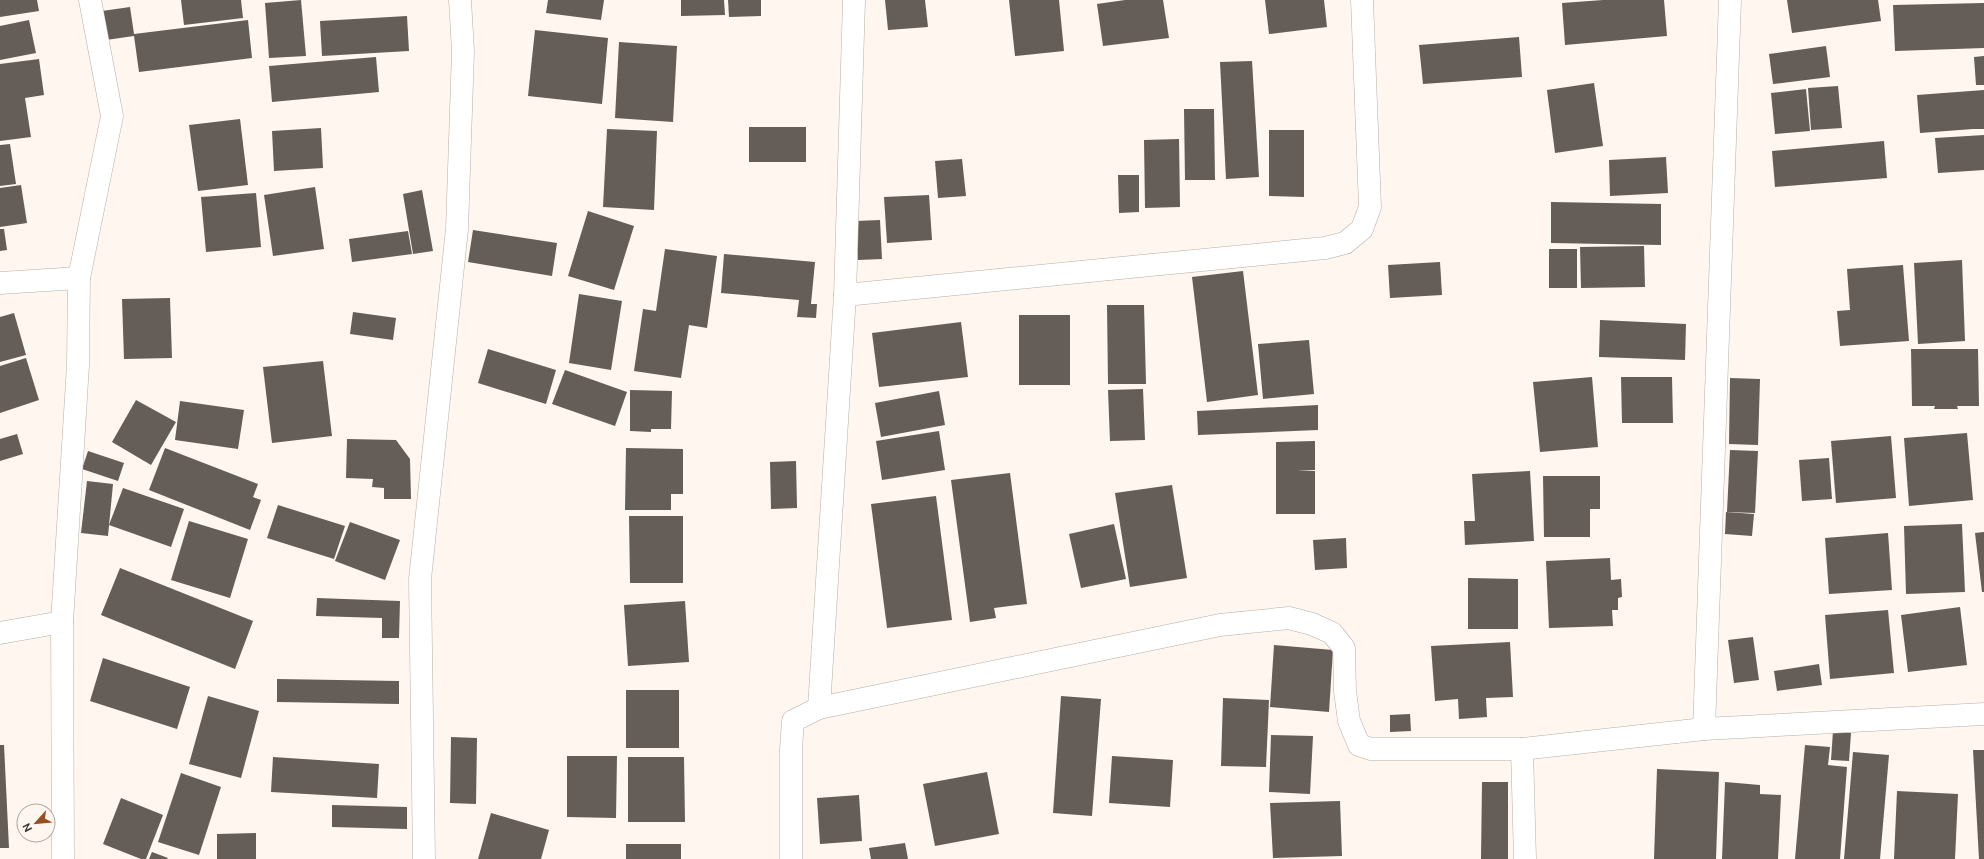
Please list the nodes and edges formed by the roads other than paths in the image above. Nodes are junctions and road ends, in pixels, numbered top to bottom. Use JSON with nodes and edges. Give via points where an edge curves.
{"nodes":[{"id":1,"x":90,"y":0,"type":"edge"},
{"id":2,"x":460,"y":0,"type":"edge"},
{"id":3,"x":854,"y":0,"type":"edge"},
{"id":4,"x":1362,"y":0,"type":"edge"},
{"id":5,"x":1730,"y":0,"type":"edge"},
{"id":6,"x":79,"y":278,"type":"junction"},
{"id":7,"x":0,"y":283,"type":"edge"},
{"id":8,"x":845,"y":295,"type":"junction"},
{"id":9,"x":62,"y":622,"type":"junction"},
{"id":10,"x":0,"y":633,"type":"edge"},
{"id":11,"x":819,"y":708,"type":"junction"},
{"id":12,"x":1984,"y":714,"type":"edge"},
{"id":13,"x":1704,"y":729,"type":"junction"},
{"id":14,"x":1522,"y":749,"type":"junction"},
{"id":15,"x":63,"y":859,"type":"edge"},
{"id":16,"x":424,"y":859,"type":"edge"},
{"id":17,"x":791,"y":859,"type":"edge"},
{"id":18,"x":1524,"y":859,"type":"edge"}],
"edges":[{"from":1,"to":6,"type":"street","via":[[112,116]]},
{"from":2,"to":16,"type":"street","via":[[463,51],[457,229],[420,579]]},
{"from":3,"to":8,"type":"street"},
{"from":4,"to":8,"type":"street","via":[[1370,208],[1362,229],[1345,243],[1325,248]]},
{"from":5,"to":13,"type":"street"},
{"from":6,"to":7,"type":"street"},
{"from":6,"to":9,"type":"street","via":[[78,365]]},
{"from":8,"to":11,"type":"street"},
{"from":9,"to":10,"type":"street"},
{"from":9,"to":15,"type":"street"},
{"from":11,"to":14,"type":"street","via":[[1220,625],[1290,618],[1332,633],[1344,648],[1349,721],[1359,745],[1371,749]]},
{"from":11,"to":17,"type":"street","via":[[793,721],[790,771]]},
{"from":12,"to":13,"type":"street"},
{"from":13,"to":14,"type":"street"},
{"from":14,"to":18,"type":"street"}]}
